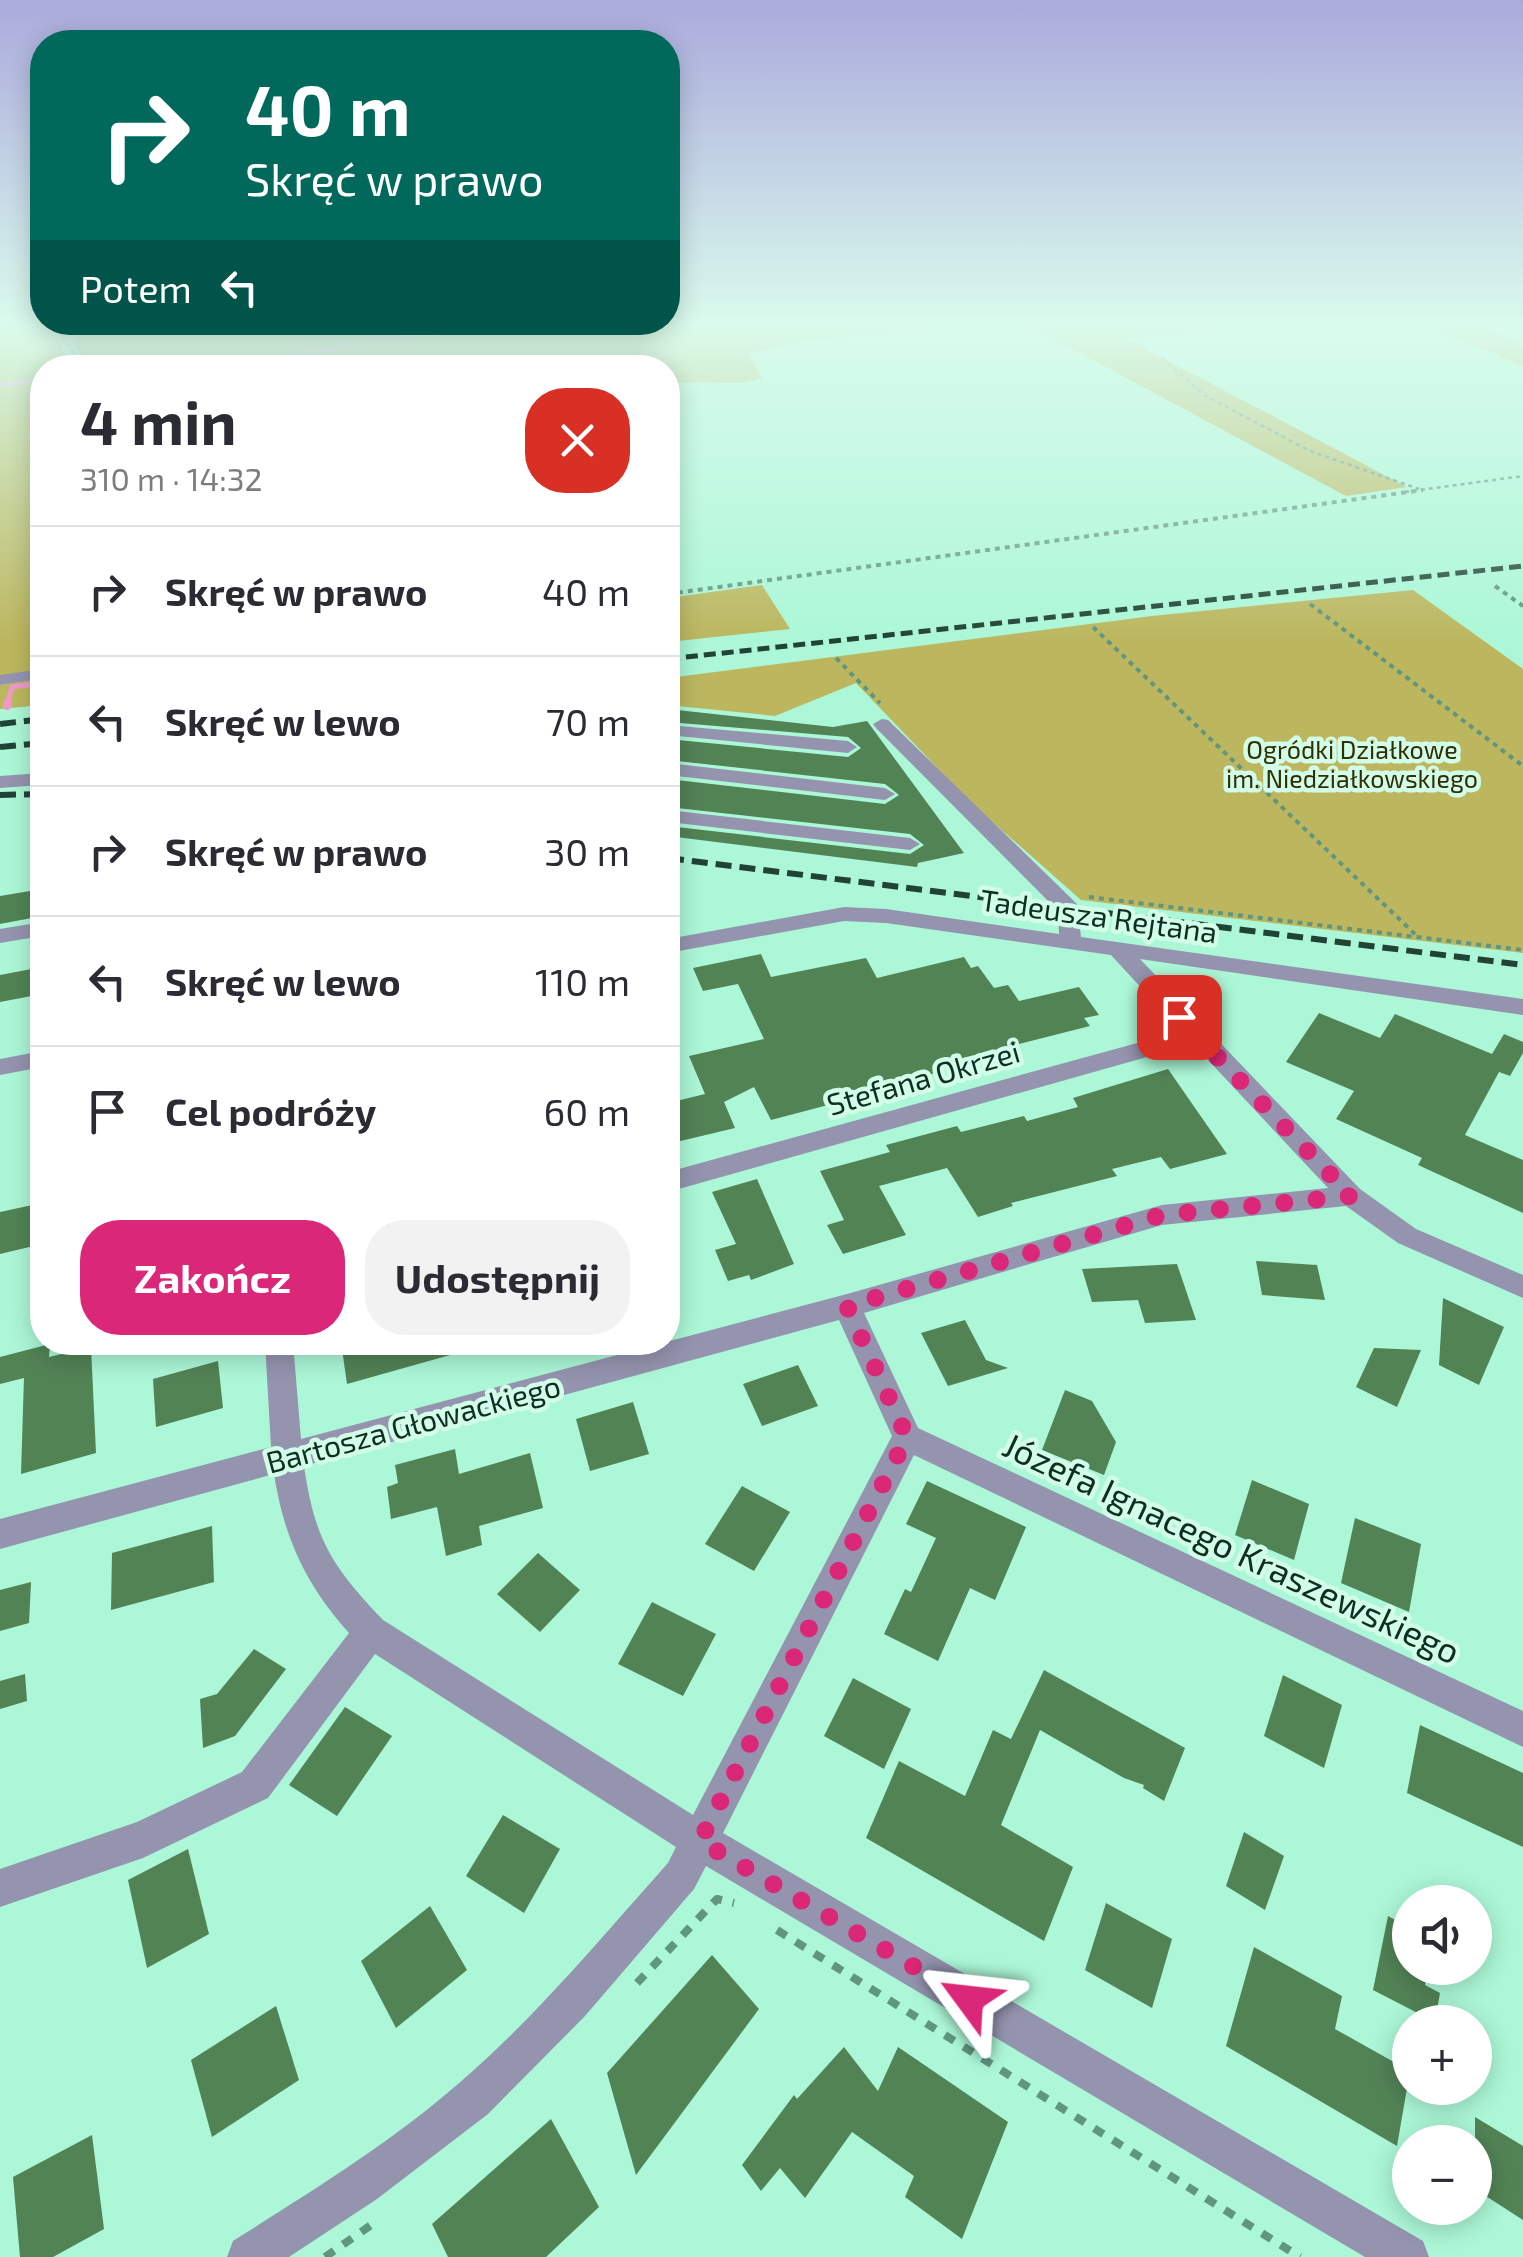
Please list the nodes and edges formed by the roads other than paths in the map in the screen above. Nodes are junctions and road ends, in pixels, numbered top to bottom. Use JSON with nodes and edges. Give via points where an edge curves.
{"nodes":[{"id":1,"x":30,"y":676,"type":"edge"},
{"id":2,"x":0,"y":680,"type":"edge"},
{"id":3,"x":882,"y":724,"type":"dead end"},
{"id":4,"x":680,"y":731,"type":"edge"},
{"id":5,"x":848,"y":747,"type":"dead end"},
{"id":6,"x":680,"y":771,"type":"edge"},
{"id":7,"x":30,"y":780,"type":"edge"},
{"id":8,"x":0,"y":782,"type":"edge"},
{"id":9,"x":886,"y":794,"type":"dead end"},
{"id":10,"x":680,"y":817,"type":"edge"},
{"id":11,"x":910,"y":844,"type":"dead end"},
{"id":12,"x":30,"y":931,"type":"edge"},
{"id":13,"x":0,"y":936,"type":"edge"},
{"id":14,"x":680,"y":944,"type":"edge"},
{"id":15,"x":1070,"y":944,"type":"junction"},
{"id":16,"x":1120,"y":952,"type":"junction"},
{"id":17,"x":1523,"y":1007,"type":"edge"},
{"id":18,"x":1197,"y":1035,"type":"junction"},
{"id":19,"x":30,"y":1061,"type":"edge"},
{"id":20,"x":0,"y":1067,"type":"edge"},
{"id":21,"x":680,"y":1179,"type":"edge"},
{"id":22,"x":1351,"y":1196,"type":"junction"},
{"id":23,"x":1523,"y":1287,"type":"edge"},
{"id":24,"x":847,"y":1306,"type":"junction"},
{"id":25,"x":680,"y":1351,"type":"edge"},
{"id":26,"x":280,"y":1355,"type":"edge"},
{"id":27,"x":665,"y":1355,"type":"edge"},
{"id":28,"x":907,"y":1437,"type":"junction"},
{"id":29,"x":286,"y":1457,"type":"junction"},
{"id":30,"x":0,"y":1534,"type":"edge"},
{"id":31,"x":371,"y":1632,"type":"junction"},
{"id":32,"x":1523,"y":1728,"type":"edge"},
{"id":33,"x":700,"y":1841,"type":"junction"},
{"id":34,"x":0,"y":1888,"type":"edge"},
{"id":35,"x":249,"y":2257,"type":"edge"},
{"id":36,"x":1406,"y":2257,"type":"edge"}],
"edges":[{"from":1,"to":2,"type":"street"},
{"from":3,"to":15,"type":"street","via":[[1069,908]]},
{"from":4,"to":5,"type":"street"},
{"from":6,"to":9,"type":"street"},
{"from":7,"to":8,"type":"street"},
{"from":10,"to":11,"type":"street"},
{"from":12,"to":13,"type":"street"},
{"from":14,"to":15,"type":"street","name":"Tadeusza Rejtana","via":[[844,914]]},
{"from":15,"to":16,"type":"street","name":"Tadeusza Rejtana"},
{"from":16,"to":17,"type":"street","name":"Tadeusza Rejtana"},
{"from":16,"to":18,"type":"street"},
{"from":18,"to":21,"type":"street","name":"Stefana Okrzei"},
{"from":18,"to":22,"type":"street"},
{"from":19,"to":20,"type":"street"},
{"from":22,"to":23,"type":"street","via":[[1407,1236]]},
{"from":22,"to":24,"type":"street","name":"Bartosza Głowackiego","via":[[1162,1215]]},
{"from":24,"to":25,"type":"street","name":"Bartosza Głowackiego"},
{"from":24,"to":28,"type":"street"},
{"from":26,"to":29,"type":"street"},
{"from":27,"to":29,"type":"street","name":"Bartosza Głowackiego"},
{"from":28,"to":32,"type":"street","name":"Józefa Ignacego Kraszewskiego"},
{"from":28,"to":33,"type":"street"},
{"from":29,"to":30,"type":"street","name":"Bartosza Głowackiego"},
{"from":29,"to":31,"type":"street","via":[[307,1546],[334,1592]]},
{"from":31,"to":33,"type":"street"},
{"from":31,"to":34,"type":"street","via":[[255,1785],[143,1839]]},
{"from":33,"to":35,"type":"street","via":[[681,1876],[633,1933],[474,2098],[362,2184]]},
{"from":33,"to":36,"type":"street"}]}
